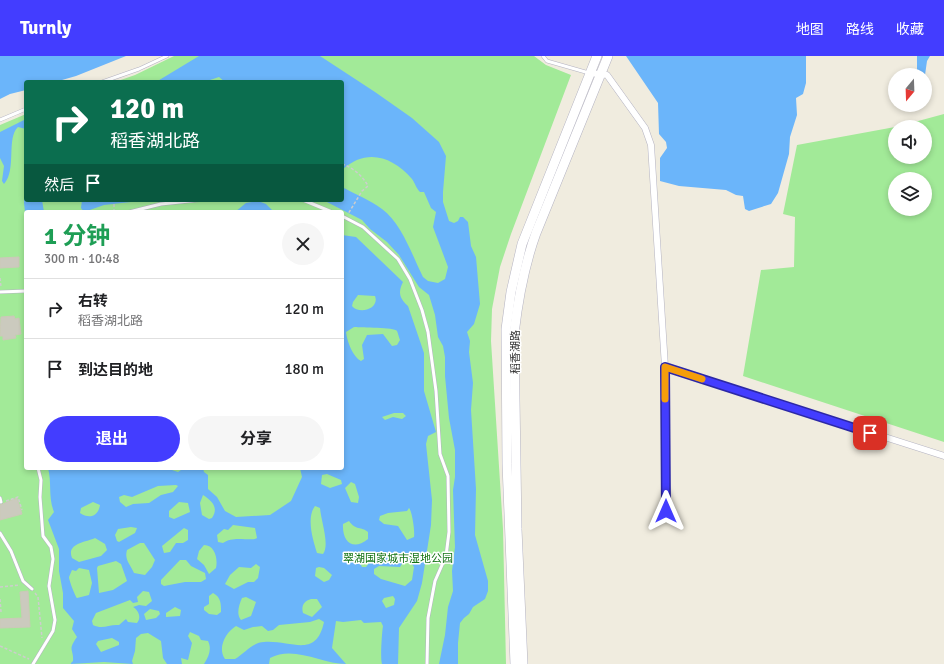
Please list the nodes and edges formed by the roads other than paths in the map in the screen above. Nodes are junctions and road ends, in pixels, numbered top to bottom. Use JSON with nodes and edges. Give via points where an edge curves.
{"nodes":[{"id":1,"x":167,"y":56,"type":"edge"},
{"id":2,"x":543,"y":56,"type":"edge"},
{"id":3,"x":597,"y":56,"type":"edge"},
{"id":4,"x":608,"y":58,"type":"edge"},
{"id":5,"x":590,"y":73,"type":"junction"},
{"id":6,"x":600,"y":74,"type":"junction"},
{"id":7,"x":108,"y":80,"type":"edge"},
{"id":8,"x":24,"y":110,"type":"edge"},
{"id":9,"x":0,"y":120,"type":"edge"},
{"id":10,"x":180,"y":202,"type":"edge"},
{"id":11,"x":308,"y":202,"type":"edge"},
{"id":12,"x":137,"y":210,"type":"edge"},
{"id":13,"x":327,"y":210,"type":"edge"},
{"id":14,"x":344,"y":217,"type":"edge"},
{"id":15,"x":24,"y":291,"type":"edge"},
{"id":16,"x":0,"y":292,"type":"edge"},
{"id":17,"x":665,"y":367,"type":"junction"},
{"id":18,"x":944,"y":456,"type":"edge"},
{"id":19,"x":38,"y":470,"type":"edge"},
{"id":20,"x":0,"y":498,"type":"edge"},
{"id":21,"x":1,"y":502,"type":"road end"},
{"id":22,"x":666,"y":511,"type":"dead end"},
{"id":23,"x":0,"y":533,"type":"edge"},
{"id":24,"x":32,"y":589,"type":"road end"},
{"id":25,"x":33,"y":662,"type":"edge"},
{"id":26,"x":427,"y":664,"type":"edge"},
{"id":27,"x":515,"y":664,"type":"edge"},
{"id":28,"x":523,"y":664,"type":"edge"}],
"edges":[{"from":1,"to":7,"type":"lane"},
{"from":2,"to":5,"type":"lane","via":[[547,61]]},
{"from":3,"to":5,"type":"street","name":"稻香湖路"},
{"from":4,"to":6,"type":"street","name":"稻香湖路"},
{"from":5,"to":6,"type":"street"},
{"from":5,"to":27,"type":"street","name":"稻香湖路","via":[[522,244],[506,329],[507,464]]},
{"from":6,"to":17,"type":"street","via":[[607,75],[645,128],[651,146]]},
{"from":6,"to":28,"type":"street","name":"稻香湖路","via":[[536,233],[528,256],[517,307],[514,334],[517,514]]},
{"from":8,"to":9,"type":"lane"},
{"from":10,"to":12,"type":"lane"},
{"from":11,"to":13,"type":"lane"},
{"from":14,"to":26,"type":"lane","via":[[363,227],[398,259],[414,289],[428,332],[436,391],[440,454],[448,476],[449,532],[446,556],[435,581],[428,618]]},
{"from":15,"to":16,"type":"lane"},
{"from":17,"to":18,"type":"street"},
{"from":17,"to":22,"type":"street"},
{"from":19,"to":25,"type":"lane","via":[[43,536],[51,547],[53,559],[49,586],[55,620],[53,632]]},
{"from":20,"to":21,"type":"lane"},
{"from":23,"to":24,"type":"lane","via":[[11,551],[23,581]]}]}
